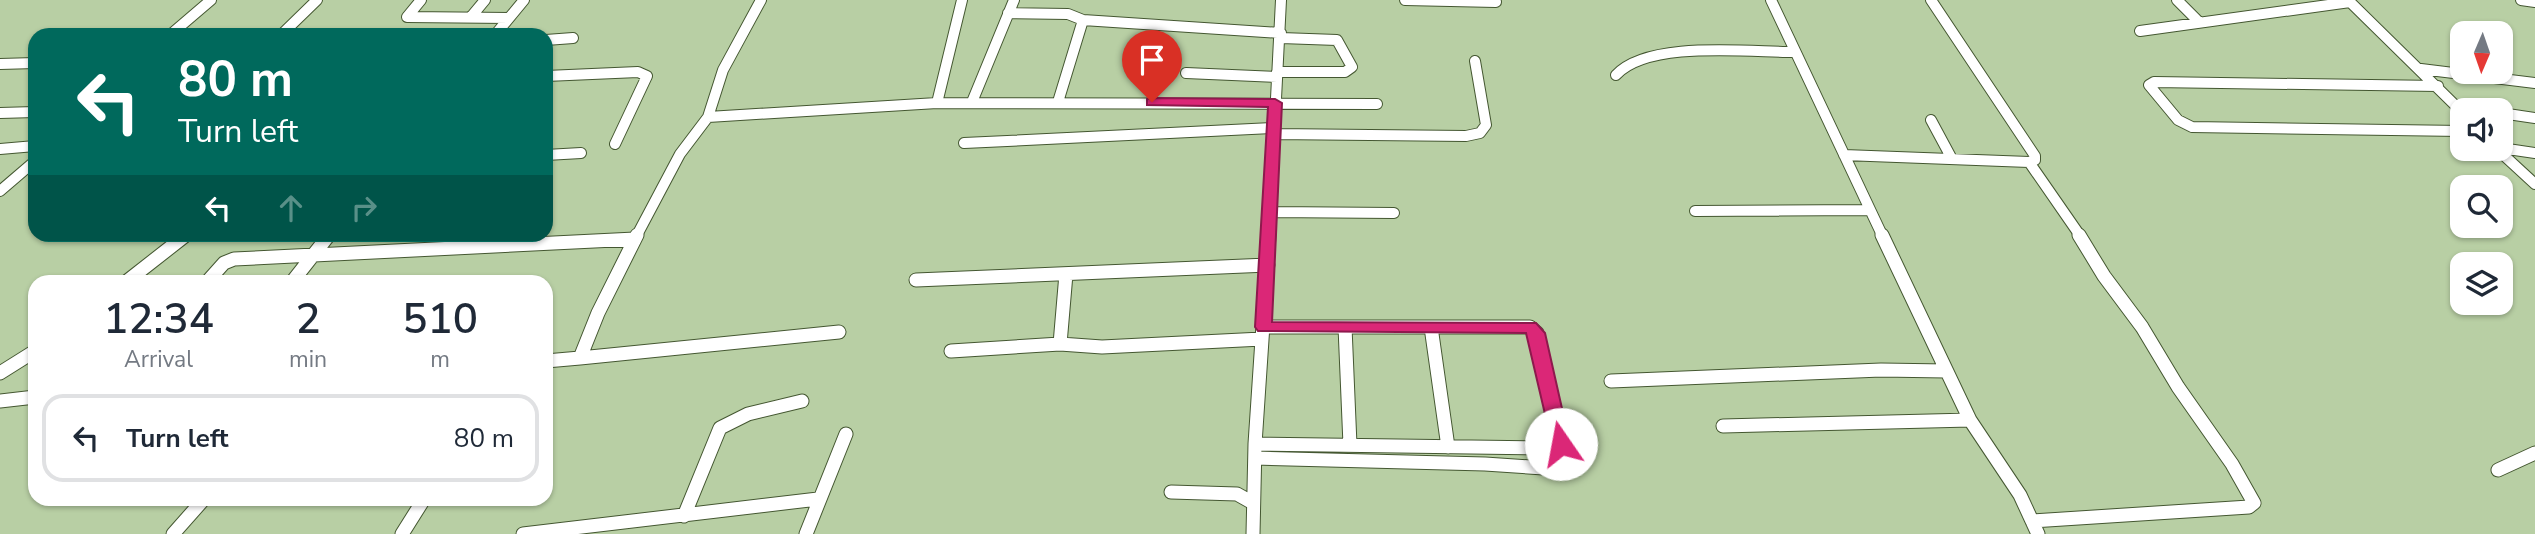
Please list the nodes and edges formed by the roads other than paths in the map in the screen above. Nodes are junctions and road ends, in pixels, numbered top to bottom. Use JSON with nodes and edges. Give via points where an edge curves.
{"nodes":[{"id":1,"x":211,"y":0,"type":"edge"},
{"id":2,"x":317,"y":0,"type":"edge"},
{"id":3,"x":422,"y":0,"type":"edge"},
{"id":4,"x":485,"y":0,"type":"edge"},
{"id":5,"x":524,"y":0,"type":"edge"},
{"id":6,"x":761,"y":0,"type":"edge"},
{"id":7,"x":962,"y":0,"type":"edge"},
{"id":8,"x":1014,"y":0,"type":"edge"},
{"id":9,"x":1281,"y":0,"type":"edge"},
{"id":10,"x":1405,"y":0,"type":"edge"},
{"id":11,"x":1771,"y":0,"type":"edge"},
{"id":12,"x":1931,"y":0,"type":"edge"},
{"id":13,"x":2177,"y":0,"type":"edge"},
{"id":14,"x":2521,"y":0,"type":"edge"},
{"id":15,"x":2349,"y":1,"type":"edge"},
{"id":16,"x":1496,"y":2,"type":"dead end"},
{"id":17,"x":2535,"y":2,"type":"edge"},
{"id":18,"x":1008,"y":13,"type":"junction"},
{"id":19,"x":470,"y":18,"type":"junction"},
{"id":20,"x":509,"y":18,"type":"junction"},
{"id":21,"x":1083,"y":20,"type":"junction"},
{"id":22,"x":2199,"y":22,"type":"junction"},
{"id":23,"x":178,"y":28,"type":"edge"},
{"id":24,"x":288,"y":28,"type":"edge"},
{"id":25,"x":501,"y":28,"type":"edge"},
{"id":26,"x":2140,"y":31,"type":"dead end"},
{"id":27,"x":1281,"y":36,"type":"junction"},
{"id":28,"x":573,"y":38,"type":"dead end"},
{"id":29,"x":553,"y":39,"type":"edge"},
{"id":30,"x":1794,"y":52,"type":"junction"},
{"id":31,"x":1475,"y":61,"type":"dead end"},
{"id":32,"x":28,"y":63,"type":"edge"},
{"id":33,"x":0,"y":64,"type":"edge"},
{"id":34,"x":2421,"y":69,"type":"junction"},
{"id":35,"x":1186,"y":73,"type":"dead end"},
{"id":36,"x":1277,"y":74,"type":"junction"},
{"id":37,"x":1616,"y":75,"type":"dead end"},
{"id":38,"x":553,"y":76,"type":"edge"},
{"id":39,"x":2535,"y":83,"type":"edge"},
{"id":40,"x":2438,"y":86,"type":"junction"},
{"id":41,"x":2450,"y":99,"type":"edge"},
{"id":42,"x":972,"y":102,"type":"junction"},
{"id":43,"x":1058,"y":102,"type":"junction"},
{"id":44,"x":937,"y":103,"type":"junction"},
{"id":45,"x":1275,"y":103,"type":"junction"},
{"id":46,"x":1377,"y":104,"type":"dead end"},
{"id":47,"x":28,"y":112,"type":"edge"},
{"id":48,"x":0,"y":113,"type":"edge"},
{"id":49,"x":2513,"y":115,"type":"edge"},
{"id":50,"x":708,"y":117,"type":"junction"},
{"id":51,"x":2535,"y":118,"type":"edge"},
{"id":52,"x":1931,"y":120,"type":"dead end"},
{"id":53,"x":1274,"y":131,"type":"junction"},
{"id":54,"x":2450,"y":131,"type":"edge"},
{"id":55,"x":615,"y":144,"type":"dead end"},
{"id":56,"x":964,"y":144,"type":"dead end"},
{"id":57,"x":28,"y":147,"type":"edge"},
{"id":58,"x":0,"y":149,"type":"edge"},
{"id":59,"x":2513,"y":150,"type":"edge"},
{"id":60,"x":581,"y":153,"type":"dead end"},
{"id":61,"x":2535,"y":153,"type":"edge"},
{"id":62,"x":553,"y":155,"type":"edge"},
{"id":63,"x":1844,"y":155,"type":"junction"},
{"id":64,"x":1952,"y":159,"type":"junction"},
{"id":65,"x":2512,"y":161,"type":"edge"},
{"id":66,"x":2029,"y":162,"type":"junction"},
{"id":67,"x":28,"y":167,"type":"edge"},
{"id":68,"x":2535,"y":184,"type":"edge"},
{"id":69,"x":0,"y":191,"type":"edge"},
{"id":70,"x":1870,"y":210,"type":"junction"},
{"id":71,"x":1695,"y":211,"type":"dead end"},
{"id":72,"x":1271,"y":212,"type":"junction"},
{"id":73,"x":1394,"y":213,"type":"dead end"},
{"id":74,"x":635,"y":239,"type":"junction"},
{"id":75,"x":177,"y":242,"type":"edge"},
{"id":76,"x":324,"y":242,"type":"edge"},
{"id":77,"x":312,"y":257,"type":"junction"},
{"id":78,"x":1268,"y":265,"type":"junction"},
{"id":79,"x":1066,"y":274,"type":"junction"},
{"id":80,"x":135,"y":275,"type":"edge"},
{"id":81,"x":213,"y":275,"type":"edge"},
{"id":82,"x":298,"y":275,"type":"edge"},
{"id":83,"x":916,"y":280,"type":"dead end"},
{"id":84,"x":1345,"y":327,"type":"junction"},
{"id":85,"x":1431,"y":327,"type":"junction"},
{"id":86,"x":839,"y":332,"type":"dead end"},
{"id":87,"x":1263,"y":333,"type":"junction"},
{"id":88,"x":1060,"y":344,"type":"junction"},
{"id":89,"x":951,"y":351,"type":"dead end"},
{"id":90,"x":28,"y":355,"type":"edge"},
{"id":91,"x":580,"y":358,"type":"junction"},
{"id":92,"x":553,"y":360,"type":"edge"},
{"id":93,"x":1946,"y":370,"type":"junction"},
{"id":94,"x":0,"y":373,"type":"edge"},
{"id":95,"x":1611,"y":381,"type":"dead end"},
{"id":96,"x":28,"y":398,"type":"edge"},
{"id":97,"x":0,"y":401,"type":"edge"},
{"id":98,"x":802,"y":401,"type":"dead end"},
{"id":99,"x":1970,"y":420,"type":"junction"},
{"id":100,"x":1723,"y":426,"type":"dead end"},
{"id":101,"x":846,"y":434,"type":"dead end"},
{"id":102,"x":1350,"y":445,"type":"junction"},
{"id":103,"x":1448,"y":447,"type":"junction"},
{"id":104,"x":1255,"y":451,"type":"junction"},
{"id":105,"x":2535,"y":453,"type":"edge"},
{"id":106,"x":1559,"y":469,"type":"dead end"},
{"id":107,"x":2498,"y":470,"type":"dead end"},
{"id":108,"x":1171,"y":492,"type":"dead end"},
{"id":109,"x":818,"y":499,"type":"junction"},
{"id":110,"x":1253,"y":503,"type":"junction"},
{"id":111,"x":198,"y":506,"type":"edge"},
{"id":112,"x":420,"y":506,"type":"edge"},
{"id":113,"x":684,"y":516,"type":"junction"},
{"id":114,"x":2035,"y":528,"type":"edge"},
{"id":115,"x":173,"y":534,"type":"edge"},
{"id":116,"x":402,"y":534,"type":"edge"},
{"id":117,"x":523,"y":534,"type":"edge"},
{"id":118,"x":806,"y":534,"type":"edge"},
{"id":119,"x":1253,"y":534,"type":"edge"}],
"edges":[{"from":1,"to":23,"type":"street"},
{"from":2,"to":24,"type":"street"},
{"from":3,"to":19,"type":"street","via":[[407,18]]},
{"from":4,"to":19,"type":"street"},
{"from":5,"to":20,"type":"street"},
{"from":6,"to":50,"type":"street","via":[[723,70]]},
{"from":7,"to":44,"type":"street"},
{"from":8,"to":18,"type":"street"},
{"from":9,"to":27,"type":"street"},
{"from":10,"to":16,"type":"street"},
{"from":11,"to":30,"type":"street"},
{"from":12,"to":66,"type":"street","via":[[2035,156]]},
{"from":13,"to":22,"type":"street"},
{"from":14,"to":17,"type":"street"},
{"from":15,"to":22,"type":"street"},
{"from":15,"to":34,"type":"street"},
{"from":18,"to":21,"type":"street","via":[[1068,14]]},
{"from":18,"to":42,"type":"street"},
{"from":19,"to":20,"type":"street"},
{"from":20,"to":25,"type":"street"},
{"from":21,"to":27,"type":"street"},
{"from":21,"to":43,"type":"street"},
{"from":22,"to":26,"type":"street"},
{"from":27,"to":36,"type":"street"},
{"from":27,"to":36,"type":"street","via":[[1337,40],[1352,66],[1345,72]]},
{"from":28,"to":29,"type":"street"},
{"from":30,"to":37,"type":"street","via":[[1645,56],[1622,66]]},
{"from":30,"to":63,"type":"street"},
{"from":31,"to":53,"type":"street","via":[[1486,125],[1480,133]]},
{"from":32,"to":33,"type":"street"},
{"from":34,"to":39,"type":"street"},
{"from":34,"to":40,"type":"street"},
{"from":35,"to":36,"type":"street"},
{"from":36,"to":45,"type":"street"},
{"from":38,"to":55,"type":"street","via":[[638,72],[647,76]]},
{"from":40,"to":41,"type":"street"},
{"from":40,"to":54,"type":"street","via":[[2149,85],[2178,120],[2192,127]]},
{"from":42,"to":43,"type":"street"},
{"from":42,"to":44,"type":"street"},
{"from":43,"to":45,"type":"street"},
{"from":44,"to":50,"type":"street"},
{"from":45,"to":46,"type":"street"},
{"from":45,"to":53,"type":"street"},
{"from":47,"to":48,"type":"street"},
{"from":49,"to":51,"type":"street"},
{"from":50,"to":74,"type":"street","via":[[680,154]]},
{"from":52,"to":64,"type":"street"},
{"from":53,"to":56,"type":"street"},
{"from":53,"to":72,"type":"street"},
{"from":57,"to":58,"type":"street"},
{"from":59,"to":61,"type":"street"},
{"from":60,"to":62,"type":"street"},
{"from":63,"to":64,"type":"street"},
{"from":63,"to":70,"type":"street"},
{"from":64,"to":66,"type":"street"},
{"from":65,"to":68,"type":"street"},
{"from":66,"to":114,"type":"street","via":[[2254,503]]},
{"from":67,"to":69,"type":"street"},
{"from":70,"to":71,"type":"street"},
{"from":70,"to":93,"type":"street"},
{"from":72,"to":73,"type":"street"},
{"from":72,"to":78,"type":"street"},
{"from":74,"to":77,"type":"street"},
{"from":74,"to":91,"type":"street"},
{"from":75,"to":80,"type":"street"},
{"from":76,"to":77,"type":"street"},
{"from":77,"to":81,"type":"street","via":[[233,259]]},
{"from":77,"to":82,"type":"street"},
{"from":78,"to":79,"type":"street"},
{"from":78,"to":87,"type":"street"},
{"from":79,"to":83,"type":"street"},
{"from":79,"to":88,"type":"street"},
{"from":84,"to":85,"type":"street"},
{"from":84,"to":87,"type":"street"},
{"from":84,"to":102,"type":"street"},
{"from":85,"to":103,"type":"street"},
{"from":85,"to":103,"type":"street","via":[[1533,329],[1561,441],[1551,448]]},
{"from":86,"to":91,"type":"street"},
{"from":87,"to":88,"type":"street","via":[[1102,347]]},
{"from":87,"to":104,"type":"street"},
{"from":88,"to":89,"type":"street"},
{"from":90,"to":94,"type":"street"},
{"from":91,"to":92,"type":"street"},
{"from":93,"to":95,"type":"street"},
{"from":93,"to":99,"type":"street"},
{"from":96,"to":97,"type":"street"},
{"from":98,"to":113,"type":"street","via":[[720,428]]},
{"from":99,"to":100,"type":"street"},
{"from":99,"to":114,"type":"street","via":[[2020,495]]},
{"from":101,"to":109,"type":"street"},
{"from":102,"to":103,"type":"street"},
{"from":102,"to":104,"type":"street"},
{"from":104,"to":106,"type":"street"},
{"from":104,"to":110,"type":"street"},
{"from":105,"to":107,"type":"street"},
{"from":108,"to":110,"type":"street","via":[[1237,494]]},
{"from":109,"to":113,"type":"street"},
{"from":109,"to":118,"type":"street"},
{"from":110,"to":119,"type":"street"},
{"from":111,"to":115,"type":"street"},
{"from":112,"to":116,"type":"street"},
{"from":113,"to":117,"type":"street"}]}
